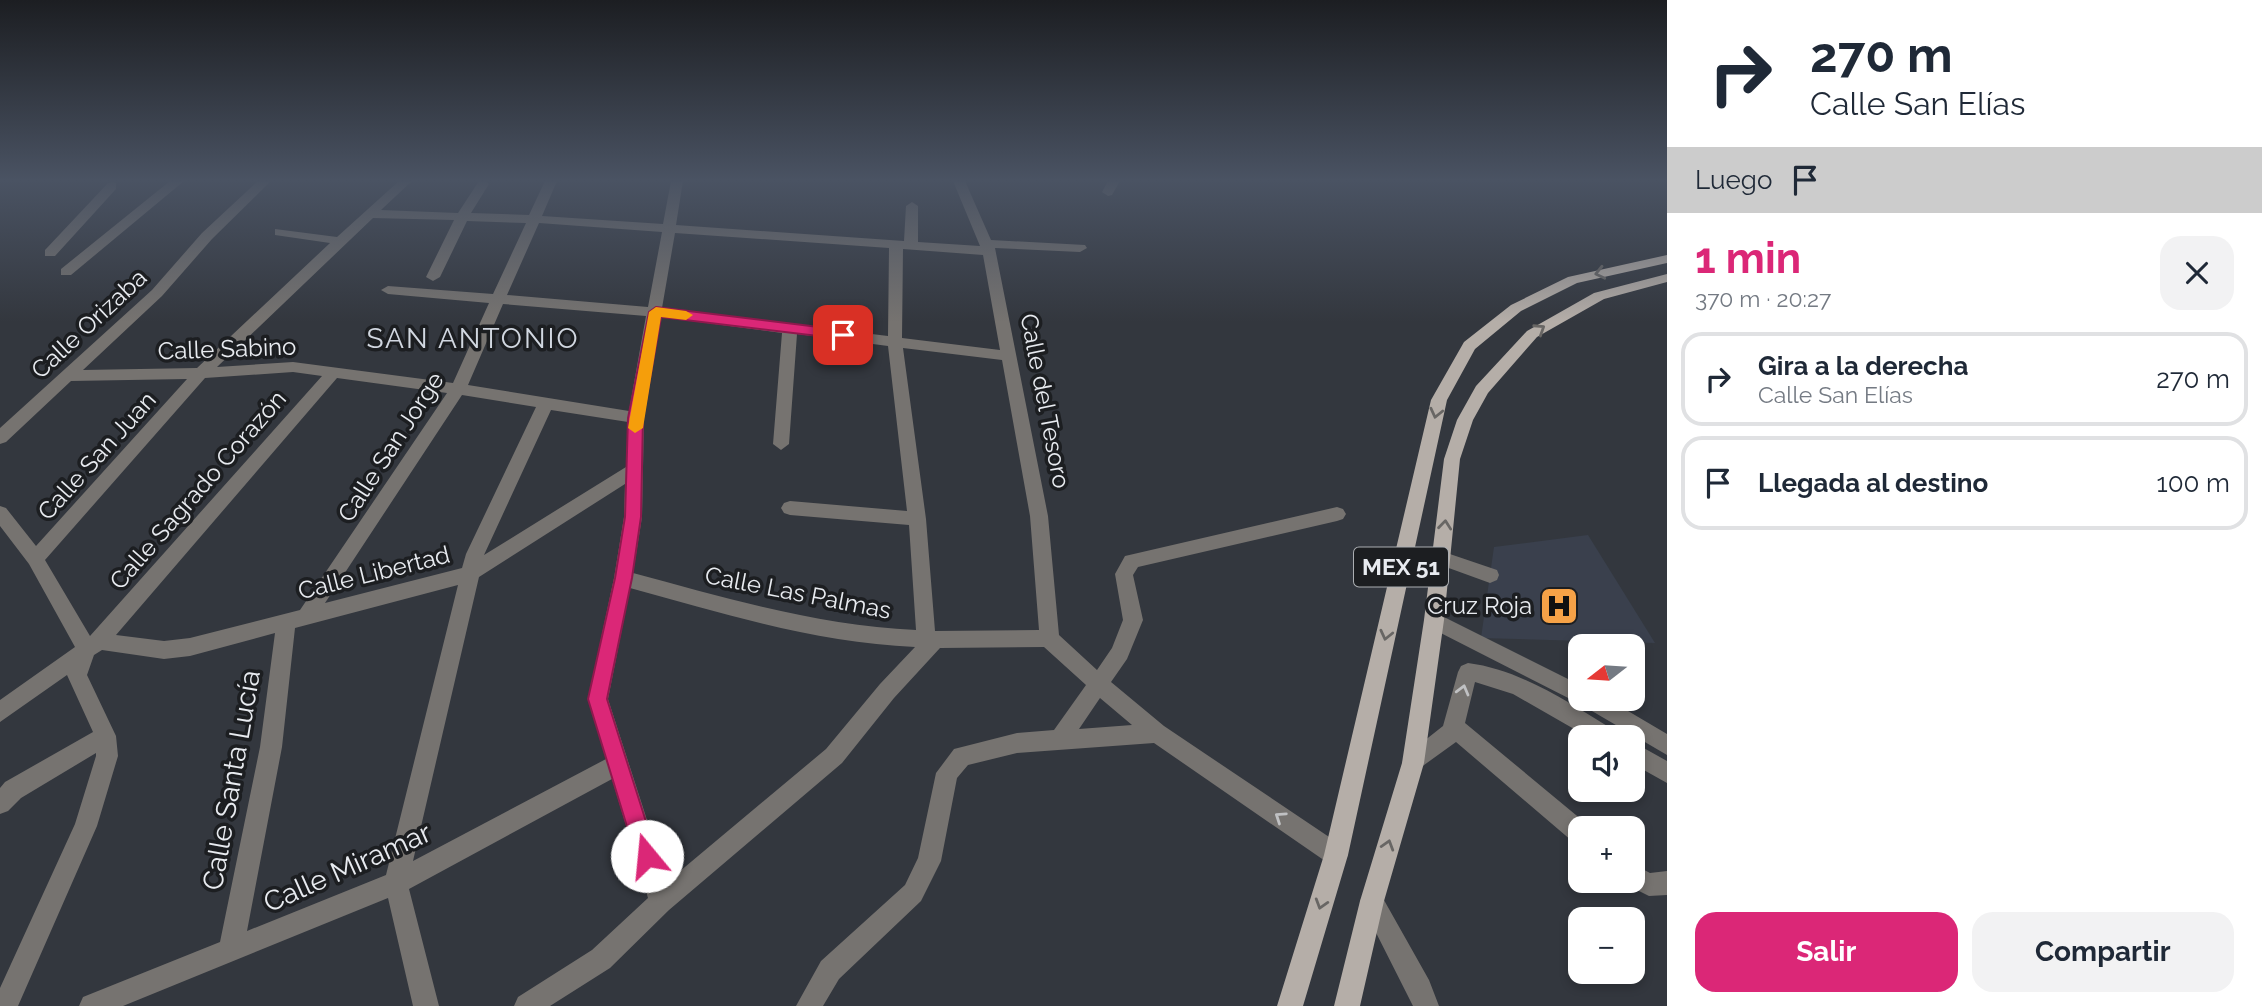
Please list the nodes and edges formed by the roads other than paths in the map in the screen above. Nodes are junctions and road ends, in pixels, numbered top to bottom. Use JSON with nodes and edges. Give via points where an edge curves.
{"nodes":[{"id":1,"x":92,"y":228,"type":"edge"},
{"id":2,"x":96,"y":228,"type":"edge"},
{"id":3,"x":215,"y":228,"type":"edge"},
{"id":4,"x":355,"y":228,"type":"edge"},
{"id":5,"x":456,"y":228,"type":"edge"},
{"id":6,"x":529,"y":228,"type":"edge"},
{"id":7,"x":668,"y":228,"type":"joint"},
{"id":8,"x":907,"y":228,"type":"edge"},
{"id":9,"x":980,"y":228,"type":"edge"},
{"id":10,"x":91,"y":231,"type":"junction"},
{"id":11,"x":280,"y":232,"type":"dead end"},
{"id":12,"x":340,"y":241,"type":"junction"},
{"id":13,"x":903,"y":244,"type":"junction"},
{"id":14,"x":988,"y":247,"type":"junction"},
{"id":15,"x":1080,"y":248,"type":"dead end"},
{"id":16,"x":50,"y":253,"type":"dead end"},
{"id":17,"x":1667,"y":259,"type":"edge"},
{"id":18,"x":66,"y":272,"type":"dead end"},
{"id":19,"x":433,"y":276,"type":"dead end"},
{"id":20,"x":1667,"y":278,"type":"edge"},
{"id":21,"x":388,"y":290,"type":"dead end"},
{"id":22,"x":497,"y":298,"type":"junction"},
{"id":23,"x":656,"y":312,"type":"junction"},
{"id":24,"x":790,"y":328,"type":"junction"},
{"id":25,"x":895,"y":341,"type":"junction"},
{"id":26,"x":1010,"y":356,"type":"junction"},
{"id":27,"x":334,"y":372,"type":"junction"},
{"id":28,"x":201,"y":373,"type":"junction"},
{"id":29,"x":69,"y":376,"type":"junction"},
{"id":30,"x":458,"y":389,"type":"junction"},
{"id":31,"x":546,"y":404,"type":"junction"},
{"id":32,"x":635,"y":418,"type":"junction"},
{"id":33,"x":0,"y":438,"type":"edge"},
{"id":34,"x":781,"y":444,"type":"dead end"},
{"id":35,"x":635,"y":470,"type":"junction"},
{"id":36,"x":790,"y":508,"type":"dead end"},
{"id":37,"x":0,"y":513,"type":"edge"},
{"id":38,"x":1337,"y":514,"type":"dead end"},
{"id":39,"x":917,"y":519,"type":"junction"},
{"id":40,"x":1441,"y":558,"type":"junction"},
{"id":41,"x":35,"y":559,"type":"junction"},
{"id":42,"x":469,"y":574,"type":"junction"},
{"id":43,"x":1490,"y":575,"type":"dead end"},
{"id":44,"x":623,"y":578,"type":"junction"},
{"id":45,"x":297,"y":618,"type":"junction"},
{"id":46,"x":1434,"y":620,"type":"junction"},
{"id":47,"x":931,"y":639,"type":"junction"},
{"id":48,"x":93,"y":645,"type":"junction"},
{"id":49,"x":1055,"y":646,"type":"junction"},
{"id":50,"x":1097,"y":683,"type":"junction"},
{"id":51,"x":1568,"y":689,"type":"edge"},
{"id":52,"x":1609,"y":711,"type":"edge"},
{"id":53,"x":0,"y":712,"type":"edge"},
{"id":54,"x":1586,"y":725,"type":"edge"},
{"id":55,"x":1453,"y":726,"type":"junction"},
{"id":56,"x":1157,"y":733,"type":"junction"},
{"id":57,"x":105,"y":736,"type":"junction"},
{"id":58,"x":1060,"y":739,"type":"junction"},
{"id":59,"x":1667,"y":745,"type":"edge"},
{"id":60,"x":1645,"y":760,"type":"edge"},
{"id":61,"x":1413,"y":763,"type":"junction"},
{"id":62,"x":618,"y":764,"type":"junction"},
{"id":63,"x":1667,"y":774,"type":"edge"},
{"id":64,"x":0,"y":803,"type":"edge"},
{"id":65,"x":1568,"y":823,"type":"edge"},
{"id":66,"x":1336,"y":855,"type":"junction"},
{"id":67,"x":396,"y":883,"type":"junction"},
{"id":68,"x":1667,"y":883,"type":"edge"},
{"id":69,"x":1645,"y":884,"type":"edge"},
{"id":70,"x":1372,"y":901,"type":"junction"},
{"id":71,"x":661,"y":902,"type":"junction"},
{"id":72,"x":231,"y":949,"type":"junction"},
{"id":73,"x":5,"y":1006,"type":"edge"},
{"id":74,"x":92,"y":1006,"type":"edge"},
{"id":75,"x":426,"y":1006,"type":"edge"},
{"id":76,"x":527,"y":1006,"type":"edge"},
{"id":77,"x":809,"y":1006,"type":"edge"},
{"id":78,"x":1290,"y":1006,"type":"edge"},
{"id":79,"x":1346,"y":1006,"type":"edge"},
{"id":80,"x":1426,"y":1006,"type":"edge"}],
"edges":[{"from":1,"to":10,"type":"street"},
{"from":2,"to":10,"type":"street"},
{"from":3,"to":29,"type":"street","name":"Calle Orizaba","via":[[157,293]]},
{"from":4,"to":12,"type":"street","name":"Calle San Juan"},
{"from":5,"to":19,"type":"street"},
{"from":6,"to":22,"type":"street","name":"Calle San Jorge"},
{"from":7,"to":13,"type":"street"},
{"from":7,"to":23,"type":"street"},
{"from":8,"to":13,"type":"street"},
{"from":9,"to":14,"type":"street","name":"Calle del Tesoro"},
{"from":10,"to":16,"type":"street"},
{"from":10,"to":18,"type":"street"},
{"from":11,"to":12,"type":"street"},
{"from":12,"to":28,"type":"street","name":"Calle San Juan"},
{"from":13,"to":14,"type":"street"},
{"from":13,"to":25,"type":"street"},
{"from":14,"to":15,"type":"street"},
{"from":14,"to":26,"type":"street","name":"Calle del Tesoro"},
{"from":17,"to":66,"type":"main road","number":"MEX 51","one_way":true,"via":[[1573,279],[1516,308],[1469,346],[1439,400]]},
{"from":40,"to":20,"type":"main road","number":"MEX 51","one_way":true,"via":[[1452,459],[1465,420],[1482,390],[1531,334],[1565,313],[1600,296]]},
{"from":21,"to":22,"type":"street"},
{"from":22,"to":23,"type":"street"},
{"from":22,"to":30,"type":"street","name":"Calle San Jorge"},
{"from":23,"to":24,"type":"street"},
{"from":23,"to":32,"type":"street"},
{"from":24,"to":25,"type":"street"},
{"from":24,"to":34,"type":"street"},
{"from":25,"to":26,"type":"street"},
{"from":25,"to":39,"type":"street"},
{"from":26,"to":49,"type":"street","name":"Calle del Tesoro","via":[[1039,516]]},
{"from":27,"to":28,"type":"street","name":"Calle Sabino","via":[[293,367]]},
{"from":27,"to":30,"type":"street","name":"Calle Sabino"},
{"from":27,"to":48,"type":"street","name":"Calle Sagrado Corazón"},
{"from":28,"to":29,"type":"street","name":"Calle Sabino"},
{"from":28,"to":41,"type":"street","name":"Calle San Juan"},
{"from":29,"to":33,"type":"street","name":"Calle Orizaba"},
{"from":30,"to":31,"type":"street","name":"Calle Sabino"},
{"from":30,"to":45,"type":"street","name":"Calle San Jorge"},
{"from":31,"to":32,"type":"street","name":"Calle Sabino"},
{"from":31,"to":42,"type":"street","via":[[474,554]]},
{"from":32,"to":35,"type":"street"},
{"from":35,"to":42,"type":"street","name":"Calle Libertad"},
{"from":35,"to":44,"type":"street"},
{"from":36,"to":39,"type":"street"},
{"from":37,"to":41,"type":"street"},
{"from":38,"to":50,"type":"street","via":[[1132,561],[1124,574],[1133,620],[1120,653]]},
{"from":39,"to":47,"type":"street"},
{"from":40,"to":43,"type":"street"},
{"from":40,"to":46,"type":"main road","number":"MEX 51"},
{"from":41,"to":48,"type":"street"},
{"from":42,"to":45,"type":"street","name":"Calle Libertad"},
{"from":42,"to":67,"type":"street"},
{"from":44,"to":47,"type":"street","name":"Calle Las Palmas","via":[[856,634]]},
{"from":44,"to":62,"type":"street","via":[[598,699]]},
{"from":45,"to":48,"type":"street","name":"Calle Libertad","via":[[190,647],[164,650]]},
{"from":45,"to":72,"type":"street","name":"Calle Santa Lucía"},
{"from":46,"to":51,"type":"street"},
{"from":46,"to":61,"type":"main road","number":"MEX 51"},
{"from":47,"to":49,"type":"street","name":"Calle Las Palmas"},
{"from":47,"to":71,"type":"street","via":[[834,756]]},
{"from":48,"to":53,"type":"street","name":"Calle Sagrado Corazón"},
{"from":48,"to":57,"type":"street","via":[[77,675]]},
{"from":49,"to":50,"type":"street"},
{"from":50,"to":56,"type":"street"},
{"from":50,"to":58,"type":"street"},
{"from":52,"to":59,"type":"street"},
{"from":55,"to":54,"type":"street","one_way":true,"via":[[1468,672],[1484,672]]},
{"from":55,"to":61,"type":"street","via":[[1452,732]]},
{"from":55,"to":65,"type":"street"},
{"from":56,"to":58,"type":"street"},
{"from":66,"to":56,"type":"street","one_way":true},
{"from":57,"to":64,"type":"street","via":[[13,790]]},
{"from":57,"to":73,"type":"street","via":[[107,756],[86,826]]},
{"from":58,"to":77,"type":"street","via":[[962,756],[947,773],[929,861],[913,893],[830,970]]},
{"from":60,"to":63,"type":"street"},
{"from":70,"to":61,"type":"main road","number":"MEX 51","one_way":true},
{"from":62,"to":67,"type":"street","name":"Calle Miramar"},
{"from":62,"to":71,"type":"street"},
{"from":66,"to":78,"type":"main road","number":"MEX 51","one_way":true},
{"from":67,"to":72,"type":"street","name":"Calle Miramar"},
{"from":67,"to":75,"type":"street"},
{"from":68,"to":69,"type":"street"},
{"from":70,"to":79,"type":"main road","number":"MEX 51"},
{"from":70,"to":80,"type":"street"},
{"from":71,"to":76,"type":"street","via":[[601,959]]},
{"from":72,"to":74,"type":"street","name":"Calle Miramar"}]}
